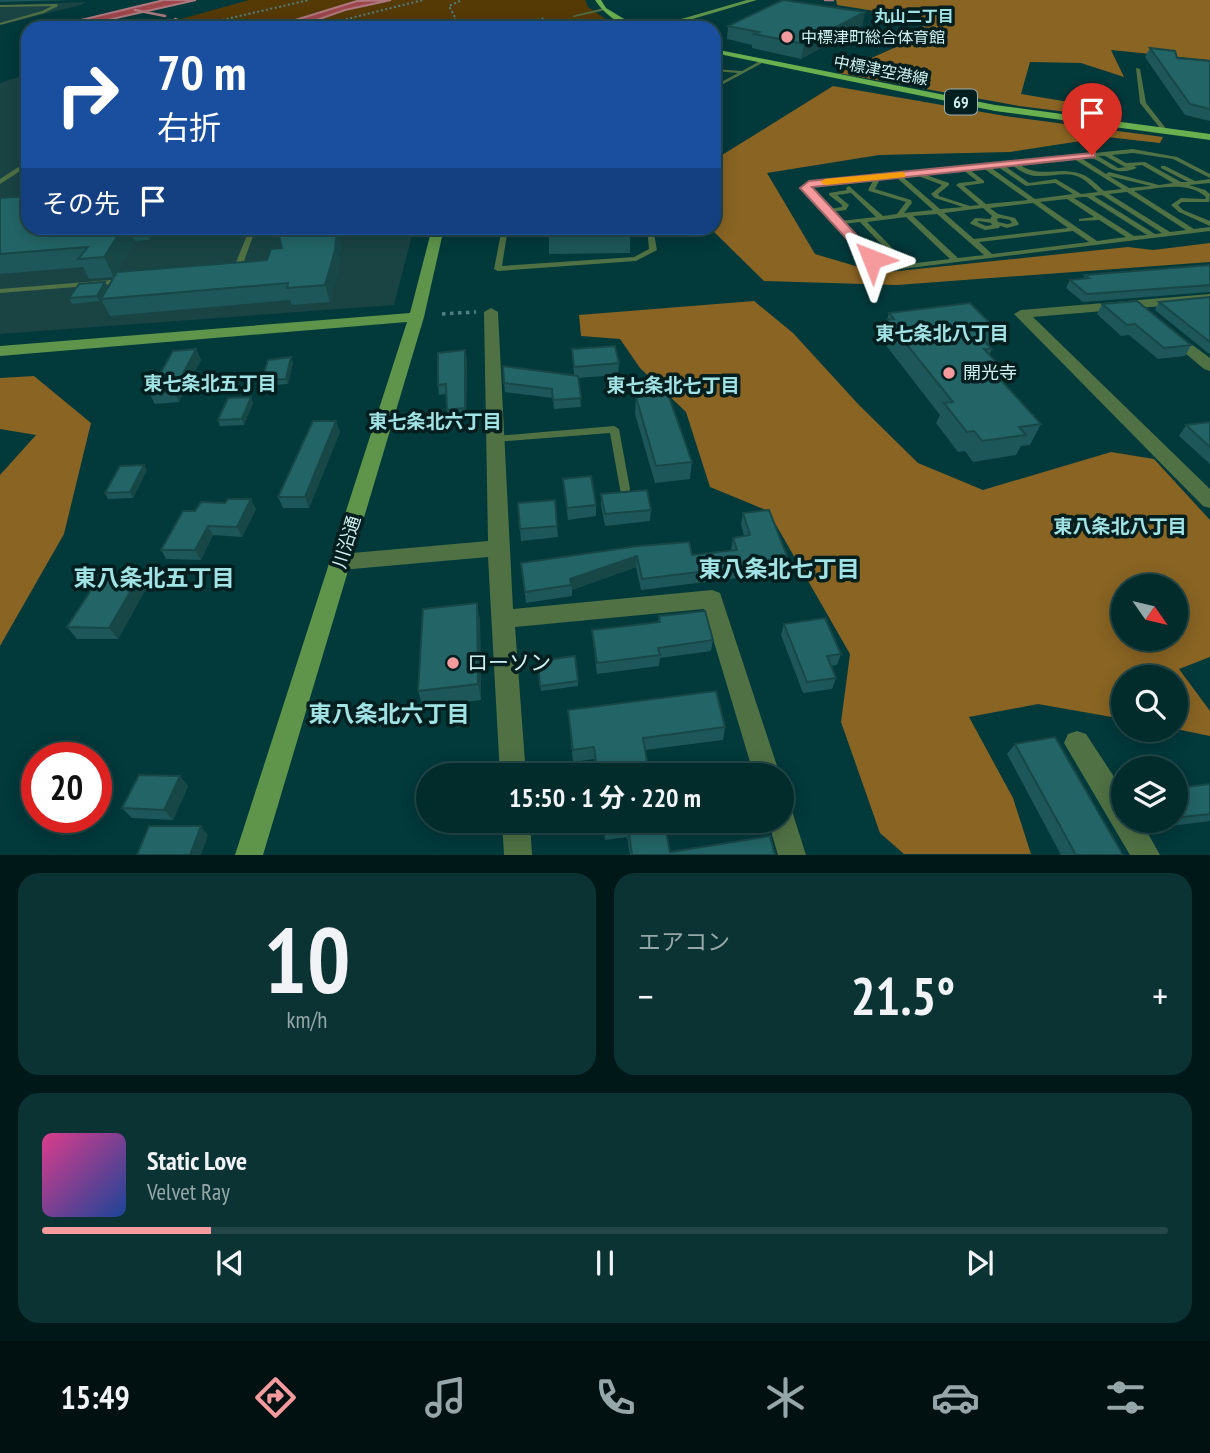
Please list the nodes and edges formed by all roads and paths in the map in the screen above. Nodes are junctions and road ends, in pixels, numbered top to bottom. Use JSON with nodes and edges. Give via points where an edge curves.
{"nodes":[{"id":1,"x":309,"y":0,"type":"edge"},
{"id":2,"x":423,"y":0,"type":"edge"},
{"id":3,"x":462,"y":0,"type":"edge"},
{"id":4,"x":598,"y":0,"type":"edge"},
{"id":5,"x":754,"y":0,"type":"edge"},
{"id":6,"x":0,"y":6,"type":"edge"},
{"id":7,"x":604,"y":9,"type":"junction"},
{"id":8,"x":574,"y":16,"type":"dead end"},
{"id":9,"x":546,"y":18,"type":"dead end"},
{"id":10,"x":345,"y":19,"type":"junction"},
{"id":11,"x":219,"y":21,"type":"edge"},
{"id":12,"x":337,"y":21,"type":"edge"},
{"id":13,"x":355,"y":21,"type":"edge"},
{"id":14,"x":452,"y":21,"type":"edge"},
{"id":15,"x":533,"y":21,"type":"edge"},
{"id":16,"x":624,"y":21,"type":"edge"},
{"id":17,"x":679,"y":21,"type":"edge"},
{"id":18,"x":0,"y":24,"type":"edge"},
{"id":19,"x":721,"y":53,"type":"edge"},
{"id":20,"x":762,"y":62,"type":"junction"},
{"id":21,"x":1138,"y":69,"type":"dead end"},
{"id":22,"x":721,"y":70,"type":"edge"},
{"id":23,"x":743,"y":72,"type":"junction"},
{"id":24,"x":721,"y":84,"type":"edge"},
{"id":25,"x":1167,"y":132,"type":"junction"},
{"id":26,"x":1210,"y":137,"type":"edge"},
{"id":27,"x":1105,"y":154,"type":"junction"},
{"id":28,"x":1092,"y":155,"type":"junction"},
{"id":29,"x":1075,"y":157,"type":"junction"},
{"id":30,"x":1147,"y":158,"type":"dead end"},
{"id":31,"x":1014,"y":164,"type":"junction"},
{"id":32,"x":1000,"y":165,"type":"junction"},
{"id":33,"x":985,"y":167,"type":"junction"},
{"id":34,"x":1177,"y":167,"type":"dead end"},
{"id":35,"x":21,"y":168,"type":"edge"},
{"id":36,"x":1166,"y":168,"type":"junction"},
{"id":37,"x":965,"y":169,"type":"junction"},
{"id":38,"x":1098,"y":172,"type":"junction"},
{"id":39,"x":912,"y":174,"type":"junction"},
{"id":40,"x":897,"y":175,"type":"junction"},
{"id":41,"x":878,"y":177,"type":"junction"},
{"id":42,"x":841,"y":181,"type":"junction"},
{"id":43,"x":0,"y":182,"type":"edge"},
{"id":44,"x":1205,"y":182,"type":"edge"},
{"id":45,"x":1181,"y":184,"type":"junction"},
{"id":46,"x":1168,"y":186,"type":"junction"},
{"id":47,"x":852,"y":191,"type":"junction"},
{"id":48,"x":1128,"y":191,"type":"junction"},
{"id":49,"x":1104,"y":194,"type":"junction"},
{"id":50,"x":1080,"y":196,"type":"junction"},
{"id":51,"x":1090,"y":196,"type":"junction"},
{"id":52,"x":1069,"y":198,"type":"junction"},
{"id":53,"x":1035,"y":201,"type":"junction"},
{"id":54,"x":986,"y":207,"type":"junction"},
{"id":55,"x":974,"y":208,"type":"junction"},
{"id":56,"x":826,"y":211,"type":"junction"},
{"id":57,"x":940,"y":212,"type":"junction"},
{"id":58,"x":908,"y":215,"type":"junction"},
{"id":59,"x":898,"y":216,"type":"junction"},
{"id":60,"x":881,"y":218,"type":"junction"},
{"id":61,"x":1100,"y":218,"type":"junction"},
{"id":62,"x":862,"y":220,"type":"junction"},
{"id":63,"x":1081,"y":220,"type":"dead end"},
{"id":64,"x":836,"y":223,"type":"junction"},
{"id":65,"x":956,"y":227,"type":"junction"},
{"id":66,"x":1210,"y":227,"type":"edge"},
{"id":67,"x":1074,"y":229,"type":"junction"},
{"id":68,"x":1194,"y":231,"type":"junction"},
{"id":69,"x":1169,"y":234,"type":"junction"},
{"id":70,"x":250,"y":235,"type":"edge"},
{"id":71,"x":436,"y":235,"type":"edge"},
{"id":72,"x":504,"y":235,"type":"edge"},
{"id":73,"x":651,"y":235,"type":"edge"},
{"id":74,"x":1154,"y":236,"type":"junction"},
{"id":75,"x":1132,"y":238,"type":"junction"},
{"id":76,"x":973,"y":241,"type":"junction"},
{"id":77,"x":896,"y":242,"type":"dead end"},
{"id":78,"x":884,"y":243,"type":"junction"},
{"id":79,"x":1095,"y":243,"type":"junction"},
{"id":80,"x":990,"y":256,"type":"junction"},
{"id":81,"x":956,"y":260,"type":"junction"},
{"id":82,"x":907,"y":267,"type":"junction"},
{"id":83,"x":223,"y":273,"type":"edge"},
{"id":84,"x":139,"y":280,"type":"edge"},
{"id":85,"x":0,"y":291,"type":"edge"},
{"id":86,"x":1210,"y":298,"type":"edge"},
{"id":87,"x":1136,"y":305,"type":"junction"},
{"id":88,"x":491,"y":312,"type":"joint"},
{"id":89,"x":442,"y":314,"type":"dead end"},
{"id":90,"x":417,"y":317,"type":"junction"},
{"id":91,"x":0,"y":351,"type":"edge"},
{"id":92,"x":1210,"y":366,"type":"edge"},
{"id":93,"x":495,"y":439,"type":"junction"},
{"id":94,"x":625,"y":489,"type":"edge"},
{"id":95,"x":1210,"y":502,"type":"edge"},
{"id":96,"x":498,"y":548,"type":"junction"},
{"id":97,"x":341,"y":562,"type":"junction"},
{"id":98,"x":503,"y":619,"type":"junction"},
{"id":99,"x":1077,"y":743,"type":"dead end"},
{"id":100,"x":512,"y":763,"type":"edge"},
{"id":101,"x":763,"y":763,"type":"edge"},
{"id":102,"x":1111,"y":798,"type":"edge"},
{"id":103,"x":517,"y":833,"type":"edge"},
{"id":104,"x":786,"y":833,"type":"edge"},
{"id":105,"x":1133,"y":833,"type":"edge"},
{"id":106,"x":249,"y":855,"type":"edge"},
{"id":107,"x":518,"y":855,"type":"edge"},
{"id":108,"x":792,"y":855,"type":"edge"},
{"id":109,"x":1146,"y":855,"type":"edge"}],
"edges":[{"from":1,"to":11,"type":"path"},
{"from":2,"to":10,"type":"path"},
{"from":3,"to":14,"type":"path","via":[[449,6],[456,19]]},
{"from":4,"to":7,"type":"main road"},
{"from":5,"to":17,"type":"street"},
{"from":6,"to":18,"type":"lane","via":[[57,5]]},
{"from":7,"to":8,"type":"lane"},
{"from":7,"to":16,"type":"main road"},
{"from":9,"to":15,"type":"path"},
{"from":10,"to":12,"type":"path"},
{"from":10,"to":13,"type":"path"},
{"from":19,"to":20,"type":"main road","name":"中標津空港線","number":"69"},
{"from":20,"to":23,"type":"lane"},
{"from":20,"to":25,"type":"main road","name":"中標津空港線","number":"69","via":[[995,108]]},
{"from":21,"to":25,"type":"lane","via":[[1143,103]]},
{"from":22,"to":23,"type":"lane"},
{"from":23,"to":24,"type":"lane"},
{"from":25,"to":26,"type":"main road","name":"中標津空港線","number":"69"},
{"from":27,"to":28,"type":"lane"},
{"from":27,"to":44,"type":"lane","via":[[1133,151],[1175,158]]},
{"from":27,"to":45,"type":"lane","via":[[1125,165],[1143,163]]},
{"from":28,"to":29,"type":"lane"},
{"from":28,"to":46,"type":"lane","via":[[1117,170],[1139,168]]},
{"from":29,"to":31,"type":"lane"},
{"from":29,"to":38,"type":"lane"},
{"from":30,"to":36,"type":"lane"},
{"from":31,"to":32,"type":"lane"},
{"from":31,"to":49,"type":"lane","via":[[1035,175],[1059,171],[1082,175]]},
{"from":32,"to":33,"type":"lane"},
{"from":32,"to":50,"type":"lane","via":[[1028,185],[1056,181]]},
{"from":33,"to":37,"type":"lane"},
{"from":33,"to":53,"type":"lane"},
{"from":34,"to":36,"type":"lane"},
{"from":35,"to":43,"type":"lane"},
{"from":36,"to":44,"type":"lane"},
{"from":37,"to":39,"type":"lane"},
{"from":37,"to":54,"type":"lane","via":[[982,182],[959,185]]},
{"from":38,"to":46,"type":"lane"},
{"from":38,"to":48,"type":"lane"},
{"from":39,"to":40,"type":"lane"},
{"from":39,"to":55,"type":"lane","via":[[943,181],[947,186],[936,191],[937,197]]},
{"from":40,"to":41,"type":"lane"},
{"from":40,"to":57,"type":"lane"},
{"from":41,"to":42,"type":"lane"},
{"from":41,"to":59,"type":"lane","via":[[871,190],[909,201]]},
{"from":42,"to":47,"type":"lane"},
{"from":42,"to":56,"type":"lane","via":[[806,188]]},
{"from":44,"to":45,"type":"lane"},
{"from":45,"to":46,"type":"lane"},
{"from":45,"to":66,"type":"lane","via":[[1203,191],[1209,198],[1181,200],[1175,206]]},
{"from":46,"to":48,"type":"lane"},
{"from":47,"to":56,"type":"lane","via":[[831,194],[846,205]]},
{"from":47,"to":60,"type":"lane"},
{"from":48,"to":49,"type":"lane"},
{"from":48,"to":68,"type":"lane"},
{"from":49,"to":51,"type":"lane"},
{"from":49,"to":69,"type":"lane"},
{"from":50,"to":51,"type":"lane"},
{"from":50,"to":52,"type":"lane"},
{"from":51,"to":74,"type":"lane"},
{"from":52,"to":53,"type":"lane"},
{"from":52,"to":61,"type":"lane"},
{"from":53,"to":54,"type":"lane"},
{"from":53,"to":67,"type":"lane"},
{"from":54,"to":55,"type":"lane"},
{"from":54,"to":65,"type":"lane","via":[[997,227]]},
{"from":55,"to":57,"type":"lane"},
{"from":56,"to":64,"type":"lane"},
{"from":57,"to":58,"type":"lane"},
{"from":57,"to":65,"type":"lane"},
{"from":58,"to":59,"type":"lane"},
{"from":58,"to":81,"type":"lane"},
{"from":59,"to":60,"type":"lane"},
{"from":60,"to":62,"type":"lane"},
{"from":61,"to":63,"type":"lane"},
{"from":61,"to":75,"type":"lane"},
{"from":62,"to":64,"type":"lane"},
{"from":62,"to":78,"type":"lane"},
{"from":64,"to":82,"type":"lane","via":[[872,259],[893,268]]},
{"from":65,"to":76,"type":"lane"},
{"from":66,"to":68,"type":"lane"},
{"from":67,"to":76,"type":"lane"},
{"from":67,"to":79,"type":"lane"},
{"from":68,"to":69,"type":"lane"},
{"from":69,"to":74,"type":"lane"},
{"from":70,"to":83,"type":"lane","via":[[237,272]]},
{"from":71,"to":90,"type":"street","name":"川沿通"},
{"from":72,"to":73,"type":"lane","via":[[498,269],[636,258],[653,250]]},
{"from":74,"to":75,"type":"lane"},
{"from":75,"to":79,"type":"lane"},
{"from":76,"to":80,"type":"lane"},
{"from":77,"to":78,"type":"lane"},
{"from":78,"to":82,"type":"lane"},
{"from":79,"to":80,"type":"lane"},
{"from":80,"to":81,"type":"lane"},
{"from":81,"to":82,"type":"lane"},
{"from":84,"to":85,"type":"lane"},
{"from":86,"to":87,"type":"street"},
{"from":87,"to":92,"type":"street"},
{"from":87,"to":95,"type":"street","via":[[1021,314]]},
{"from":88,"to":89,"type":"path"},
{"from":88,"to":93,"type":"street"},
{"from":90,"to":91,"type":"street"},
{"from":90,"to":97,"type":"street","name":"川沿通"},
{"from":93,"to":94,"type":"lane","via":[[614,429]]},
{"from":93,"to":96,"type":"street"},
{"from":96,"to":97,"type":"street"},
{"from":96,"to":98,"type":"street"},
{"from":97,"to":106,"type":"street","name":"川沿通"},
{"from":98,"to":100,"type":"street"},
{"from":98,"to":101,"type":"street","via":[[712,599]]},
{"from":99,"to":102,"type":"street"},
{"from":103,"to":107,"type":"street"},
{"from":104,"to":108,"type":"street"},
{"from":105,"to":109,"type":"street"}]}
